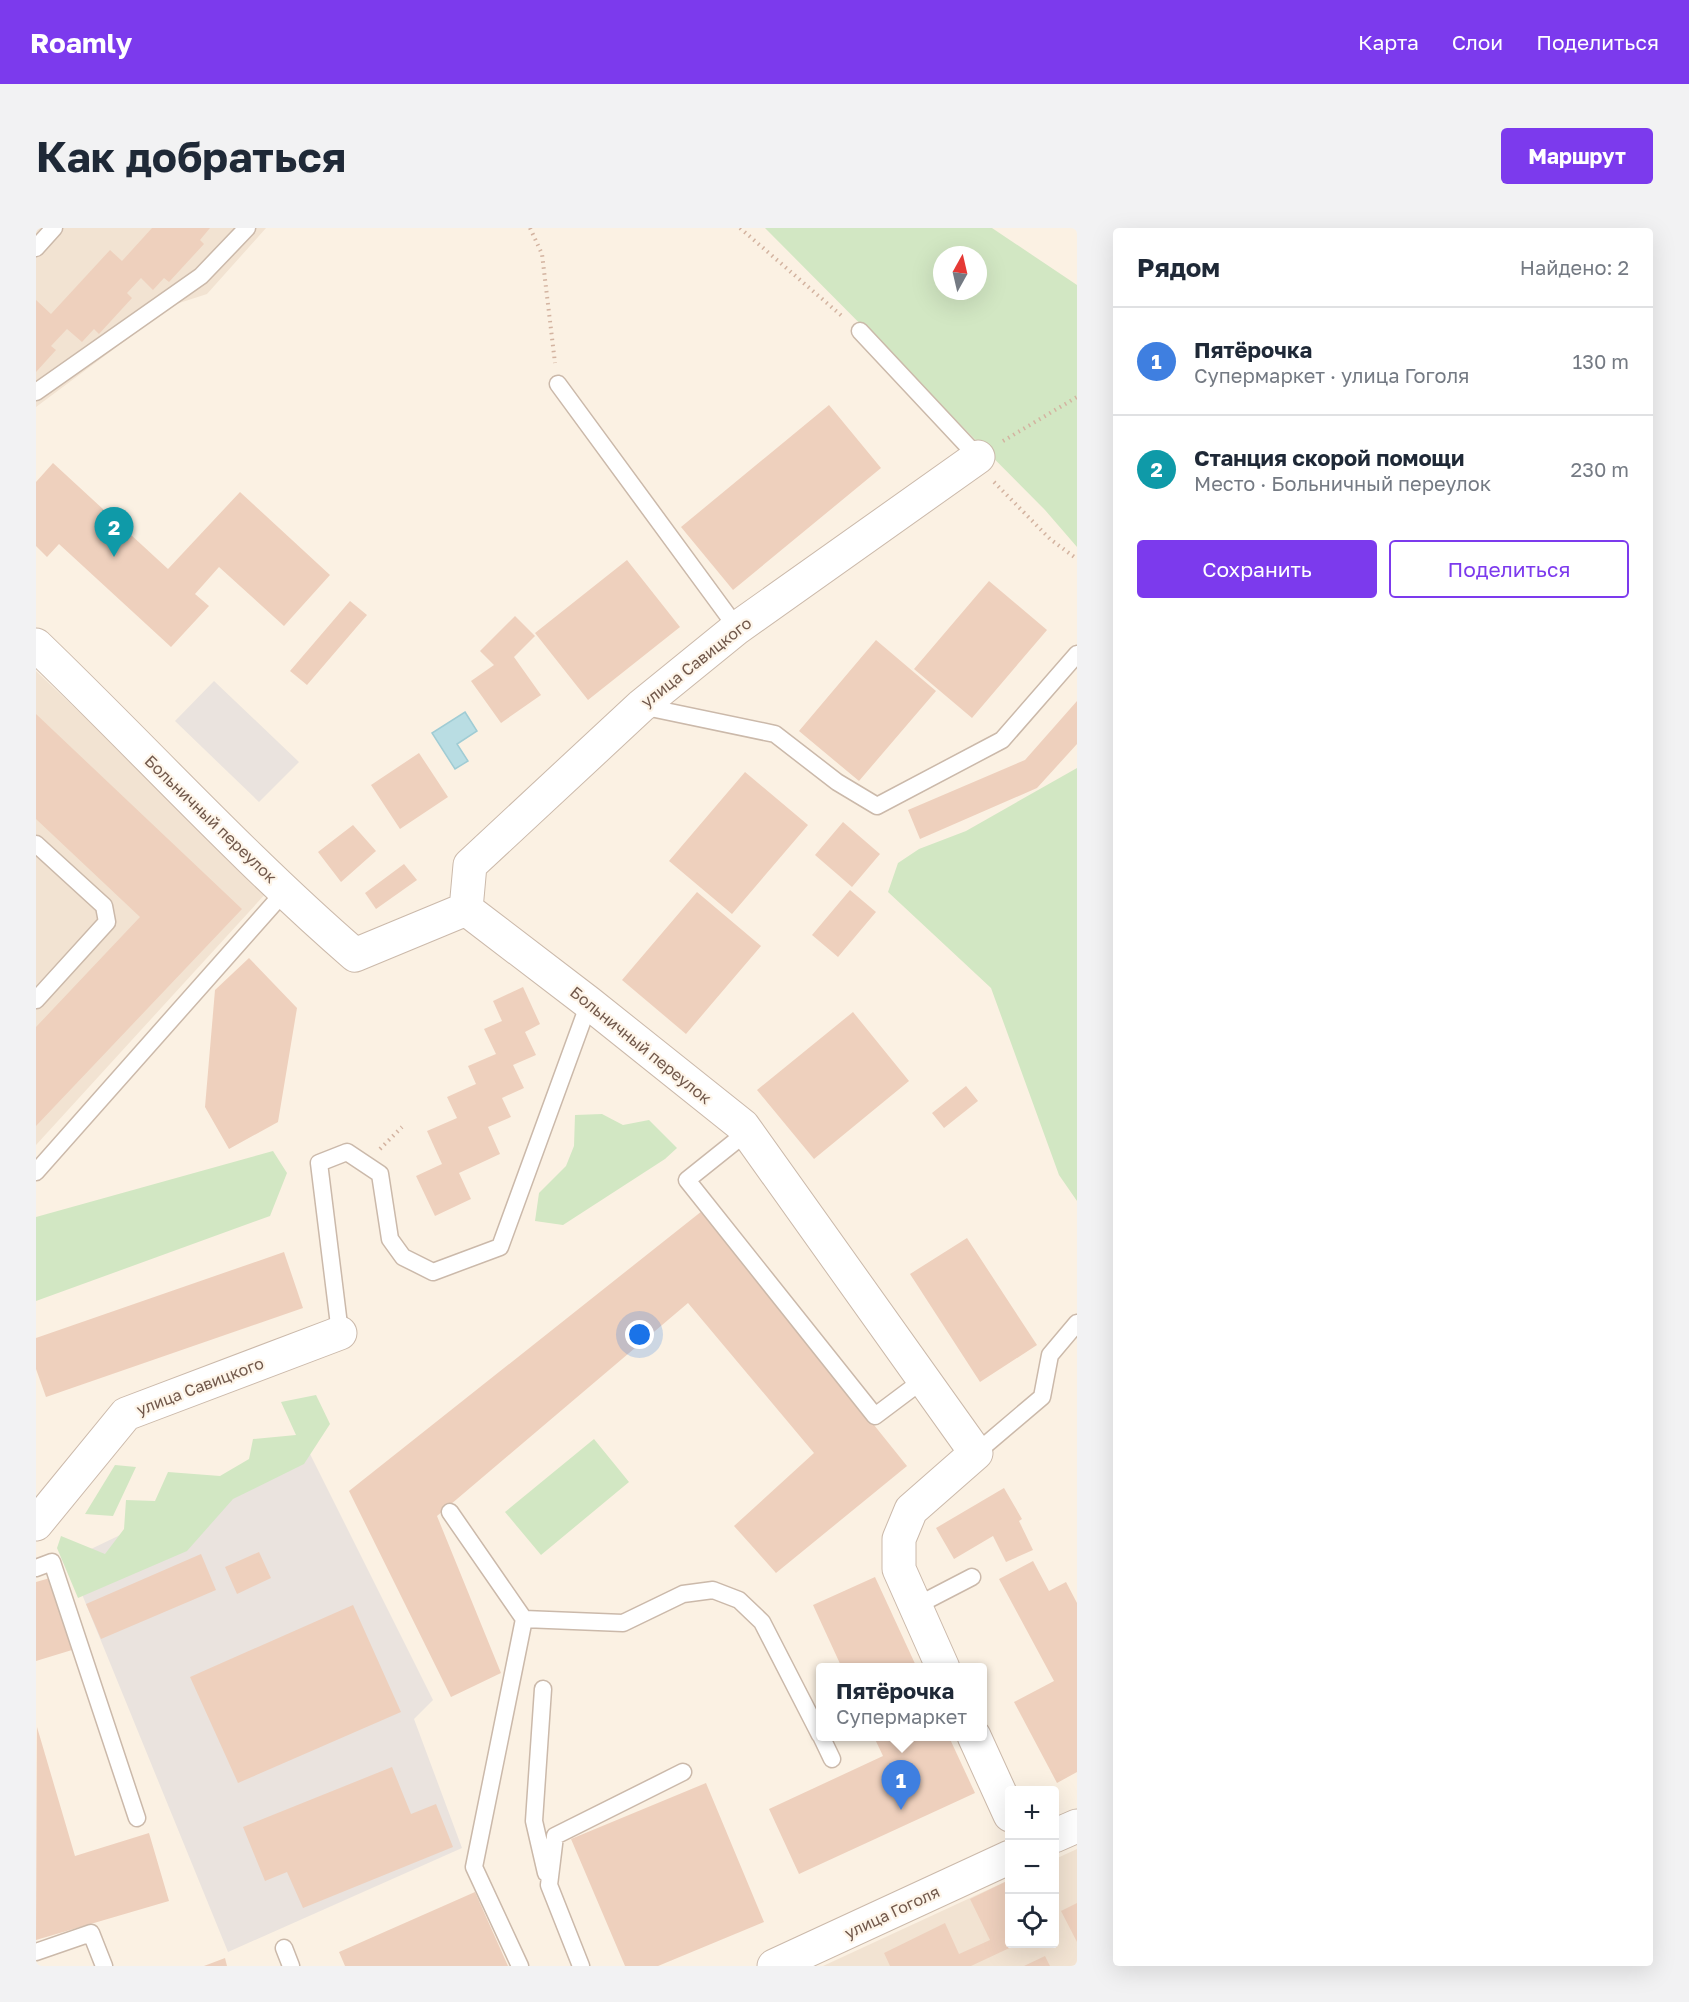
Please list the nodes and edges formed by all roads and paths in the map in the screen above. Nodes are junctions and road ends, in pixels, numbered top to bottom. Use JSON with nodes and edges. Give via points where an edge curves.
{"nodes":[{"id":1,"x":54,"y":228,"type":"edge"},
{"id":2,"x":247,"y":228,"type":"edge"},
{"id":3,"x":530,"y":228,"type":"edge"},
{"id":4,"x":741,"y":228,"type":"edge"},
{"id":5,"x":36,"y":248,"type":"edge"},
{"id":6,"x":860,"y":332,"type":"joint"},
{"id":7,"x":558,"y":384,"type":"joint"},
{"id":8,"x":36,"y":392,"type":"edge"},
{"id":9,"x":1077,"y":397,"type":"edge"},
{"id":10,"x":975,"y":459,"type":"junction"},
{"id":11,"x":1077,"y":559,"type":"edge"},
{"id":12,"x":737,"y":628,"type":"junction"},
{"id":13,"x":36,"y":645,"type":"edge"},
{"id":14,"x":1077,"y":654,"type":"edge"},
{"id":15,"x":641,"y":706,"type":"junction"},
{"id":16,"x":36,"y":844,"type":"edge"},
{"id":17,"x":285,"y":891,"type":"junction"},
{"id":18,"x":466,"y":909,"type":"junction"},
{"id":19,"x":36,"y":1000,"type":"edge"},
{"id":20,"x":589,"y":1002,"type":"junction"},
{"id":21,"x":402,"y":1127,"type":"dead end"},
{"id":22,"x":747,"y":1132,"type":"junction"},
{"id":23,"x":365,"y":1164,"type":"junction"},
{"id":24,"x":36,"y":1172,"type":"edge"},
{"id":25,"x":1077,"y":1323,"type":"edge"},
{"id":26,"x":340,"y":1333,"type":"joint"},
{"id":27,"x":923,"y":1380,"type":"junction"},
{"id":28,"x":976,"y":1453,"type":"junction"},
{"id":29,"x":450,"y":1512,"type":"dead end"},
{"id":30,"x":36,"y":1524,"type":"edge"},
{"id":31,"x":36,"y":1569,"type":"edge"},
{"id":32,"x":972,"y":1577,"type":"dead end"},
{"id":33,"x":916,"y":1606,"type":"junction"},
{"id":34,"x":524,"y":1619,"type":"junction"},
{"id":35,"x":941,"y":1663,"type":"edge"},
{"id":36,"x":543,"y":1689,"type":"dead end"},
{"id":37,"x":816,"y":1728,"type":"edge"},
{"id":38,"x":823,"y":1741,"type":"edge"},
{"id":39,"x":976,"y":1741,"type":"edge"},
{"id":40,"x":832,"y":1759,"type":"dead end"},
{"id":41,"x":683,"y":1772,"type":"dead end"},
{"id":42,"x":1005,"y":1804,"type":"edge"},
{"id":43,"x":137,"y":1818,"type":"dead end"},
{"id":44,"x":1077,"y":1826,"type":"edge"},
{"id":45,"x":1059,"y":1834,"type":"edge"},
{"id":46,"x":1005,"y":1860,"type":"edge"},
{"id":47,"x":549,"y":1886,"type":"junction"},
{"id":48,"x":284,"y":1948,"type":"dead end"},
{"id":49,"x":36,"y":1952,"type":"edge"},
{"id":50,"x":807,"y":1959,"type":"edge"},
{"id":51,"x":104,"y":1966,"type":"edge"},
{"id":52,"x":291,"y":1966,"type":"edge"},
{"id":53,"x":520,"y":1966,"type":"edge"},
{"id":54,"x":581,"y":1966,"type":"edge"},
{"id":55,"x":774,"y":1966,"type":"edge"}],
"edges":[{"from":1,"to":5,"type":"lane"},
{"from":2,"to":8,"type":"lane","via":[[201,276]]},
{"from":3,"to":7,"type":"path","via":[[542,254]]},
{"from":4,"to":6,"type":"path"},
{"from":6,"to":10,"type":"lane"},
{"from":7,"to":12,"type":"lane"},
{"from":9,"to":10,"type":"path"},
{"from":10,"to":11,"type":"path","via":[[1050,539]]},
{"from":10,"to":12,"type":"street","name":"улица Савицкого"},
{"from":12,"to":15,"type":"street","name":"улица Савицкого"},
{"from":13,"to":17,"type":"street","name":"Больничный переулок"},
{"from":14,"to":15,"type":"lane","via":[[1002,740],[877,806],[837,782],[775,735]]},
{"from":15,"to":18,"type":"street","name":"улица Савицкого","via":[[470,865]]},
{"from":16,"to":19,"type":"lane","via":[[104,906],[107,922]]},
{"from":17,"to":18,"type":"street","name":"Больничный переулок","via":[[356,955]]},
{"from":17,"to":24,"type":"lane"},
{"from":18,"to":20,"type":"street","name":"Больничный переулок"},
{"from":20,"to":22,"type":"street","name":"Больничный переулок"},
{"from":20,"to":23,"type":"lane","via":[[500,1246],[434,1272],[403,1257],[390,1239],[380,1174]]},
{"from":21,"to":23,"type":"path"},
{"from":22,"to":27,"type":"street","name":"Больничный переулок"},
{"from":22,"to":27,"type":"lane","via":[[687,1180],[875,1416]]},
{"from":23,"to":26,"type":"lane","via":[[347,1152],[319,1163]]},
{"from":25,"to":28,"type":"lane","via":[[1050,1355],[1042,1397]]},
{"from":26,"to":30,"type":"street","name":"улица Савицкого","via":[[126,1414]]},
{"from":27,"to":28,"type":"street","name":"Больничный переулок"},
{"from":28,"to":33,"type":"street","via":[[910,1510],[900,1539],[899,1569]]},
{"from":29,"to":34,"type":"lane"},
{"from":31,"to":43,"type":"lane","via":[[52,1562]]},
{"from":32,"to":33,"type":"lane"},
{"from":33,"to":35,"type":"street"},
{"from":34,"to":37,"type":"lane","via":[[623,1623],[683,1594],[713,1590],[740,1600],[762,1622]]},
{"from":34,"to":53,"type":"lane","via":[[474,1868]]},
{"from":36,"to":47,"type":"lane","via":[[534,1821]]},
{"from":38,"to":40,"type":"lane"},
{"from":39,"to":42,"type":"street"},
{"from":41,"to":47,"type":"lane","via":[[555,1836]]},
{"from":44,"to":45,"type":"street"},
{"from":46,"to":50,"type":"street","name":"улица Гоголя"},
{"from":47,"to":54,"type":"lane"},
{"from":48,"to":52,"type":"lane"},
{"from":49,"to":51,"type":"lane","via":[[91,1933]]},
{"from":50,"to":55,"type":"street","name":"улица Гоголя"}]}
